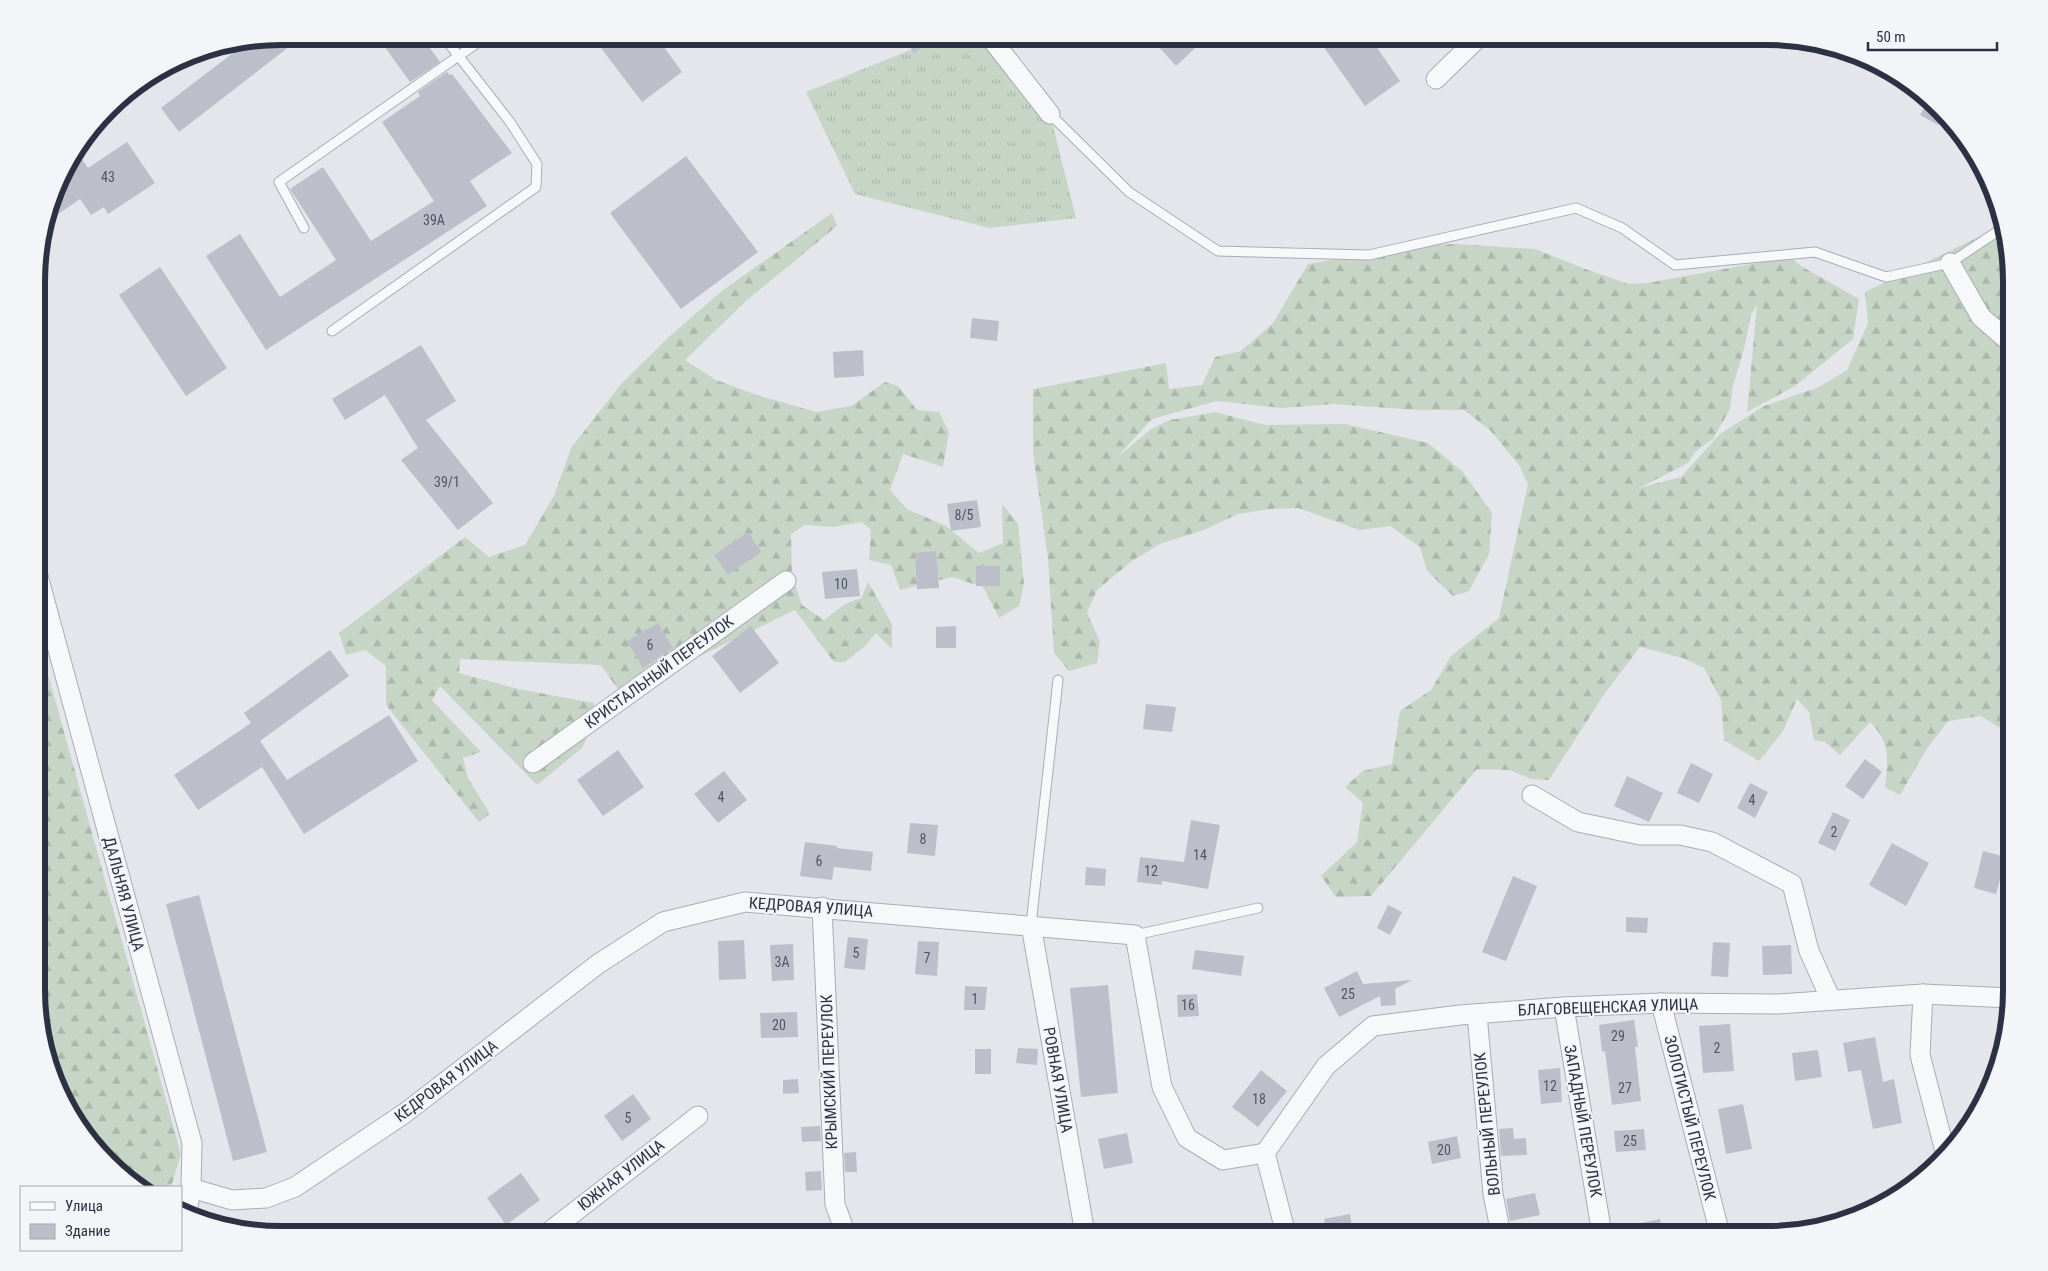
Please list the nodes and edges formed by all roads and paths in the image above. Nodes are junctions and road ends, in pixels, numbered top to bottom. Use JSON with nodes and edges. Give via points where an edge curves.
{"nodes":[{"id":1,"x":451,"y":45,"type":"edge"},
{"id":2,"x":474,"y":45,"type":"edge"},
{"id":3,"x":996,"y":45,"type":"edge"},
{"id":4,"x":1471,"y":45,"type":"edge"},
{"id":5,"x":459,"y":55,"type":"junction"},
{"id":6,"x":1436,"y":79,"type":"dead end"},
{"id":7,"x":1050,"y":114,"type":"joint"},
{"id":8,"x":304,"y":228,"type":"dead end"},
{"id":9,"x":1997,"y":231,"type":"edge"},
{"id":10,"x":1950,"y":263,"type":"junction"},
{"id":11,"x":332,"y":330,"type":"dead end"},
{"id":12,"x":2003,"y":336,"type":"edge"},
{"id":13,"x":786,"y":581,"type":"dead end"},
{"id":14,"x":45,"y":602,"type":"edge"},
{"id":15,"x":1058,"y":680,"type":"dead end"},
{"id":16,"x":533,"y":763,"type":"dead end"},
{"id":17,"x":1532,"y":796,"type":"dead end"},
{"id":18,"x":822,"y":907,"type":"junction"},
{"id":19,"x":1258,"y":908,"type":"dead end"},
{"id":20,"x":1031,"y":925,"type":"junction"},
{"id":21,"x":1135,"y":935,"type":"junction"},
{"id":22,"x":1923,"y":994,"type":"junction"},
{"id":23,"x":2002,"y":998,"type":"edge"},
{"id":24,"x":1831,"y":1000,"type":"junction"},
{"id":25,"x":1661,"y":1003,"type":"junction"},
{"id":26,"x":1564,"y":1007,"type":"junction"},
{"id":27,"x":1477,"y":1014,"type":"junction"},
{"id":28,"x":698,"y":1116,"type":"dead end"},
{"id":29,"x":1944,"y":1146,"type":"edge"},
{"id":30,"x":1265,"y":1153,"type":"junction"},
{"id":31,"x":191,"y":1188,"type":"junction"},
{"id":32,"x":187,"y":1206,"type":"edge"},
{"id":33,"x":557,"y":1226,"type":"edge"},
{"id":34,"x":843,"y":1226,"type":"edge"},
{"id":35,"x":1083,"y":1226,"type":"edge"},
{"id":36,"x":1284,"y":1226,"type":"edge"},
{"id":37,"x":1499,"y":1226,"type":"edge"},
{"id":38,"x":1601,"y":1226,"type":"edge"},
{"id":39,"x":1718,"y":1226,"type":"edge"}],
"edges":[{"from":1,"to":5,"type":"lane"},
{"from":2,"to":5,"type":"lane"},
{"from":3,"to":7,"type":"street"},
{"from":4,"to":6,"type":"street"},
{"from":5,"to":8,"type":"lane","via":[[279,182]]},
{"from":5,"to":11,"type":"lane","via":[[537,164],[536,188]]},
{"from":7,"to":10,"type":"lane","via":[[1129,192],[1218,251],[1369,255],[1576,208],[1622,228],[1675,265],[1816,252],[1886,277]]},
{"from":9,"to":10,"type":"lane"},
{"from":10,"to":12,"type":"street","via":[[1982,317]]},
{"from":13,"to":16,"type":"street","name":"КРИСТАЛЬНЫЙ ПЕРЕУЛОК"},
{"from":14,"to":31,"type":"street","name":"ДАЛЬНЯЯ УЛИЦА","via":[[192,1143]]},
{"from":15,"to":20,"type":"lane"},
{"from":17,"to":24,"type":"street","via":[[1578,822],[1640,834],[1680,835],[1712,842],[1792,884],[1809,951]]},
{"from":18,"to":20,"type":"street","name":"КЕДРОВАЯ УЛИЦА"},
{"from":18,"to":31,"type":"street","name":"КЕДРОВАЯ УЛИЦА","via":[[745,902],[663,922],[598,964],[405,1113],[295,1187],[266,1198],[232,1200]]},
{"from":18,"to":34,"type":"street","name":"КРЫМСКИЙ ПЕРЕУЛОК","via":[[835,1204]]},
{"from":19,"to":21,"type":"lane"},
{"from":20,"to":21,"type":"street","name":"КЕДРОВАЯ УЛИЦА"},
{"from":20,"to":35,"type":"street","name":"РОВНАЯ УЛИЦА"},
{"from":21,"to":30,"type":"street","via":[[1162,1087],[1187,1138],[1223,1160]]},
{"from":22,"to":23,"type":"street","name":"БЛАГОВЕЩЕНСКАЯ УЛИЦА"},
{"from":22,"to":24,"type":"street","name":"БЛАГОВЕЩЕНСКАЯ УЛИЦА"},
{"from":22,"to":29,"type":"street","via":[[1920,1055]]},
{"from":24,"to":25,"type":"street","name":"БЛАГОВЕЩЕНСКАЯ УЛИЦА","via":[[1778,1004]]},
{"from":25,"to":26,"type":"street","name":"БЛАГОВЕЩЕНСКАЯ УЛИЦА"},
{"from":25,"to":39,"type":"street","name":"ЗОЛОТИСТЫЙ ПЕРЕУЛОК"},
{"from":26,"to":27,"type":"street","name":"БЛАГОВЕЩЕНСКАЯ УЛИЦА"},
{"from":26,"to":38,"type":"street","name":"ЗАПАДНЫЙ ПЕРЕУЛОК"},
{"from":27,"to":30,"type":"street","name":"БЛАГОВЕЩЕНСКАЯ УЛИЦА","via":[[1372,1026],[1326,1066]]},
{"from":27,"to":37,"type":"street","name":"ВОЛЬНЫЙ ПЕРЕУЛОК","via":[[1493,1194]]},
{"from":28,"to":33,"type":"street","name":"ЮЖНАЯ УЛИЦА"},
{"from":30,"to":36,"type":"street"},
{"from":31,"to":32,"type":"street","name":"ДАЛЬНЯЯ УЛИЦА"}]}
